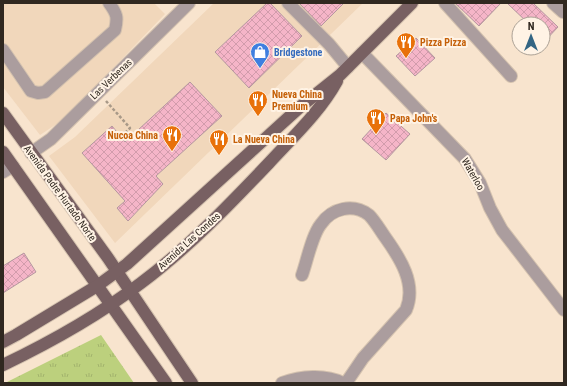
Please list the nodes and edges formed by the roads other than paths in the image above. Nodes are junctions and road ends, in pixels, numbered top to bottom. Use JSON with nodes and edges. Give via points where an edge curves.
{"nodes":[{"id":1,"x":109,"y":3,"type":"edge"},
{"id":2,"x":189,"y":3,"type":"edge"},
{"id":3,"x":288,"y":3,"type":"edge"},
{"id":4,"x":412,"y":3,"type":"edge"},
{"id":5,"x":445,"y":3,"type":"edge"},
{"id":6,"x":553,"y":3,"type":"edge"},
{"id":7,"x":563,"y":12,"type":"dead end"},
{"id":8,"x":3,"y":50,"type":"edge"},
{"id":9,"x":362,"y":53,"type":"junction"},
{"id":10,"x":344,"y":71,"type":"junction"},
{"id":11,"x":511,"y":76,"type":"dead end"},
{"id":12,"x":3,"y":114,"type":"edge"},
{"id":13,"x":3,"y":152,"type":"edge"},
{"id":14,"x":31,"y":153,"type":"junction"},
{"id":15,"x":8,"y":169,"type":"edge"},
{"id":16,"x":117,"y":272,"type":"junction"},
{"id":17,"x":302,"y":275,"type":"dead end"},
{"id":18,"x":97,"y":286,"type":"junction"},
{"id":19,"x":130,"y":291,"type":"junction"},
{"id":20,"x":110,"y":304,"type":"junction"},
{"id":21,"x":564,"y":310,"type":"edge"},
{"id":22,"x":3,"y":342,"type":"edge"},
{"id":23,"x":3,"y":365,"type":"edge"},
{"id":24,"x":166,"y":383,"type":"edge"},
{"id":25,"x":192,"y":383,"type":"edge"},
{"id":26,"x":282,"y":383,"type":"edge"},
{"id":27,"x":345,"y":383,"type":"edge"}],
"edges":[{"from":1,"to":8,"type":"street","via":[[117,19],[115,30],[45,92],[31,91]]},
{"from":2,"to":14,"type":"street","name":"Las Verbenas","via":[[51,139]]},
{"from":3,"to":10,"type":"street","via":[[330,44]]},
{"from":4,"to":9,"type":"main road","name":"Avenida Las Condes"},
{"from":5,"to":11,"type":"street"},
{"from":6,"to":7,"type":"street"},
{"from":9,"to":10,"type":"main road","name":"Avenida Las Condes"},
{"from":9,"to":21,"type":"street","name":"Waterloo","via":[[465,159],[502,230]]},
{"from":10,"to":16,"type":"main road","name":"Avenida Las Condes","via":[[300,107]]},
{"from":10,"to":19,"type":"main road","name":"Avenida Las Condes","via":[[325,101],[241,192],[188,245]]},
{"from":12,"to":14,"type":"main road","name":"Avenida Padre Hurtado Norte"},
{"from":13,"to":15,"type":"main road"},
{"from":14,"to":16,"type":"main road","name":"Avenida Padre Hurtado Norte"},
{"from":15,"to":18,"type":"main road"},
{"from":16,"to":18,"type":"main road","name":"Avenida Las Condes"},
{"from":16,"to":19,"type":"main road","name":"Avenida Padre Hurtado Norte"},
{"from":17,"to":27,"type":"street","via":[[320,225],[334,211],[346,209],[356,209],[373,220],[404,267],[410,291],[406,310],[371,348]]},
{"from":18,"to":20,"type":"main road"},
{"from":18,"to":22,"type":"main road","name":"Avenida Las Condes"},
{"from":19,"to":20,"type":"main road","name":"Avenida Las Condes"},
{"from":19,"to":25,"type":"main road","name":"Avenida Padre Hurtado Norte"},
{"from":20,"to":23,"type":"main road","name":"Avenida Las Condes","via":[[89,319]]},
{"from":20,"to":24,"type":"main road"},
{"from":26,"to":27,"type":"street","via":[[309,377]]}]}
